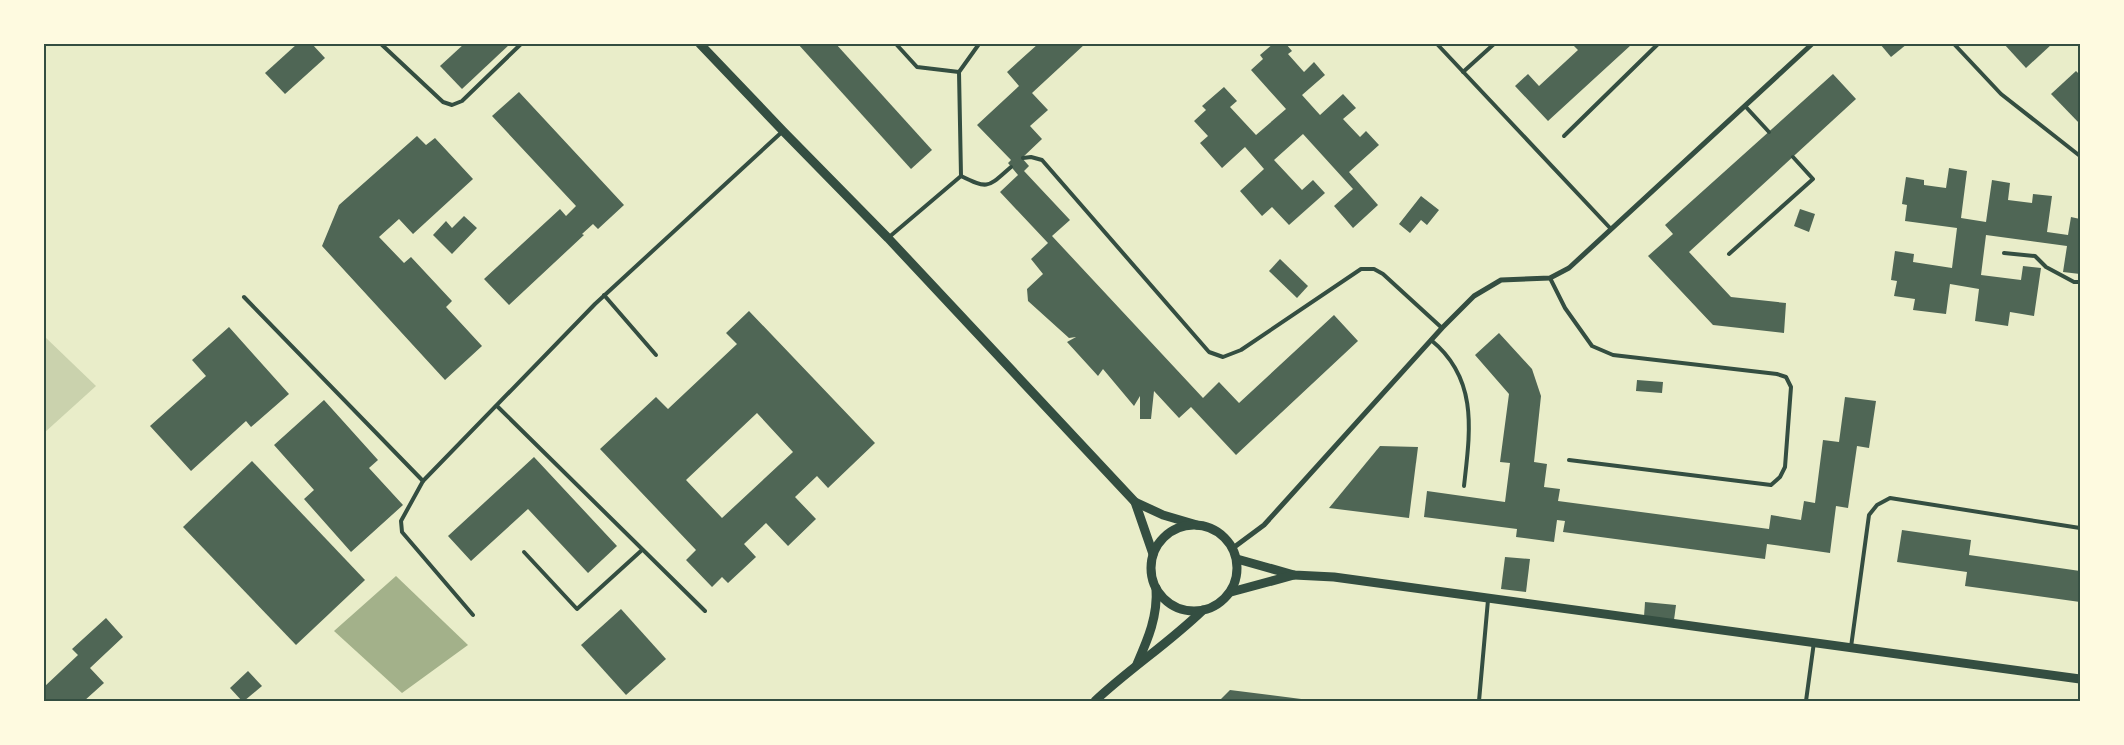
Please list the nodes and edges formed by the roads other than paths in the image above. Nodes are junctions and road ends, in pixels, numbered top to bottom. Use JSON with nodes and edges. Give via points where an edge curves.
{"nodes":[{"id":1,"x":381,"y":44,"type":"edge"},
{"id":2,"x":521,"y":44,"type":"edge"},
{"id":3,"x":700,"y":44,"type":"edge"},
{"id":4,"x":896,"y":44,"type":"edge"},
{"id":5,"x":979,"y":44,"type":"edge"},
{"id":6,"x":1437,"y":44,"type":"edge"},
{"id":7,"x":1494,"y":44,"type":"edge"},
{"id":8,"x":1658,"y":44,"type":"edge"},
{"id":9,"x":1812,"y":44,"type":"edge"},
{"id":10,"x":1954,"y":44,"type":"edge"},
{"id":11,"x":958,"y":72,"type":"junction"},
{"id":12,"x":1463,"y":72,"type":"junction"},
{"id":13,"x":1745,"y":106,"type":"junction"},
{"id":14,"x":783,"y":131,"type":"junction"},
{"id":15,"x":1769,"y":132,"type":"dead end"},
{"id":16,"x":1564,"y":136,"type":"dead end"},
{"id":17,"x":2080,"y":156,"type":"edge"},
{"id":18,"x":1023,"y":158,"type":"dead end"},
{"id":19,"x":1793,"y":158,"type":"dead end"},
{"id":20,"x":1011,"y":167,"type":"dead end"},
{"id":21,"x":961,"y":176,"type":"junction"},
{"id":22,"x":1611,"y":229,"type":"junction"},
{"id":23,"x":888,"y":238,"type":"junction"},
{"id":24,"x":2004,"y":253,"type":"dead end"},
{"id":25,"x":1729,"y":254,"type":"dead end"},
{"id":26,"x":1550,"y":278,"type":"junction"},
{"id":27,"x":2080,"y":282,"type":"edge"},
{"id":28,"x":604,"y":295,"type":"junction"},
{"id":29,"x":244,"y":297,"type":"dead end"},
{"id":30,"x":1442,"y":328,"type":"junction"},
{"id":31,"x":1431,"y":340,"type":"junction"},
{"id":32,"x":656,"y":355,"type":"dead end"},
{"id":33,"x":497,"y":406,"type":"junction"},
{"id":34,"x":1569,"y":460,"type":"dead end"},
{"id":35,"x":423,"y":482,"type":"junction"},
{"id":36,"x":1464,"y":486,"type":"dead end"},
{"id":37,"x":1136,"y":502,"type":"junction"},
{"id":38,"x":1197,"y":524,"type":"junction"},
{"id":39,"x":2080,"y":528,"type":"edge"},
{"id":40,"x":1233,"y":548,"type":"junction"},
{"id":41,"x":642,"y":550,"type":"junction"},
{"id":42,"x":524,"y":552,"type":"dead end"},
{"id":43,"x":1153,"y":554,"type":"junction"},
{"id":44,"x":1237,"y":559,"type":"junction"},
{"id":45,"x":1294,"y":575,"type":"junction"},
{"id":46,"x":1156,"y":588,"type":"junction"},
{"id":47,"x":1231,"y":592,"type":"junction"},
{"id":48,"x":1488,"y":600,"type":"junction"},
{"id":49,"x":1203,"y":610,"type":"junction"},
{"id":50,"x":705,"y":611,"type":"dead end"},
{"id":51,"x":473,"y":615,"type":"dead end"},
{"id":52,"x":1814,"y":642,"type":"junction"},
{"id":53,"x":1851,"y":647,"type":"junction"},
{"id":54,"x":1136,"y":664,"type":"junction"},
{"id":55,"x":2080,"y":679,"type":"edge"},
{"id":56,"x":1095,"y":701,"type":"edge"},
{"id":57,"x":1479,"y":701,"type":"edge"},
{"id":58,"x":1806,"y":701,"type":"edge"}],
"edges":[{"from":1,"to":2,"type":"lane","via":[[443,102],[452,105],[462,101]]},
{"from":3,"to":14,"type":"street"},
{"from":4,"to":11,"type":"lane","via":[[918,67]]},
{"from":5,"to":11,"type":"lane"},
{"from":6,"to":12,"type":"lane"},
{"from":7,"to":12,"type":"lane"},
{"from":8,"to":16,"type":"lane"},
{"from":9,"to":13,"type":"street"},
{"from":10,"to":17,"type":"lane","via":[[2001,94]]},
{"from":11,"to":21,"type":"lane"},
{"from":12,"to":22,"type":"lane"},
{"from":13,"to":15,"type":"lane"},
{"from":13,"to":22,"type":"street"},
{"from":14,"to":23,"type":"street"},
{"from":14,"to":28,"type":"lane"},
{"from":18,"to":30,"type":"lane","via":[[1042,160],[1209,352],[1223,357],[1241,350],[1361,269],[1383,274]]},
{"from":19,"to":25,"type":"lane","via":[[1813,179]]},
{"from":20,"to":21,"type":"lane","via":[[992,184],[981,186]]},
{"from":21,"to":23,"type":"lane"},
{"from":22,"to":26,"type":"street","via":[[1569,268]]},
{"from":23,"to":37,"type":"street"},
{"from":24,"to":27,"type":"lane","via":[[2035,256],[2046,266],[2074,282]]},
{"from":26,"to":30,"type":"street","via":[[1502,280],[1474,296]]},
{"from":26,"to":34,"type":"lane","via":[[1565,308],[1592,346],[1612,354],[1777,374],[1786,377],[1791,387],[1785,467],[1771,485]]},
{"from":28,"to":32,"type":"lane"},
{"from":28,"to":33,"type":"lane"},
{"from":29,"to":35,"type":"lane"},
{"from":30,"to":31,"type":"street"},
{"from":31,"to":36,"type":"lane","via":[[1458,371],[1470,409]]},
{"from":31,"to":40,"type":"street","via":[[1264,525]]},
{"from":33,"to":35,"type":"lane"},
{"from":33,"to":41,"type":"lane"},
{"from":35,"to":51,"type":"lane","via":[[403,516],[402,532]]},
{"from":37,"to":38,"type":"street","via":[[1164,515]]},
{"from":37,"to":43,"type":"street"},
{"from":38,"to":40,"type":"street","via":[[1218,532]]},
{"from":38,"to":43,"type":"street","via":[[1170,532]]},
{"from":39,"to":53,"type":"lane","via":[[1890,498],[1869,515]]},
{"from":40,"to":44,"type":"street"},
{"from":41,"to":42,"type":"lane","via":[[577,609]]},
{"from":41,"to":50,"type":"lane"},
{"from":43,"to":46,"type":"street","via":[[1152,577]]},
{"from":44,"to":45,"type":"street"},
{"from":44,"to":47,"type":"street","via":[[1238,570]]},
{"from":45,"to":47,"type":"street"},
{"from":45,"to":48,"type":"street","via":[[1334,577]]},
{"from":46,"to":49,"type":"street","via":[[1171,604],[1181,609]]},
{"from":46,"to":54,"type":"street","via":[[1155,616]]},
{"from":47,"to":49,"type":"street","via":[[1224,600]]},
{"from":48,"to":52,"type":"street"},
{"from":48,"to":57,"type":"lane"},
{"from":49,"to":54,"type":"street","via":[[1170,640]]},
{"from":52,"to":53,"type":"street"},
{"from":52,"to":58,"type":"lane"},
{"from":53,"to":55,"type":"street"},
{"from":54,"to":56,"type":"street"}]}
